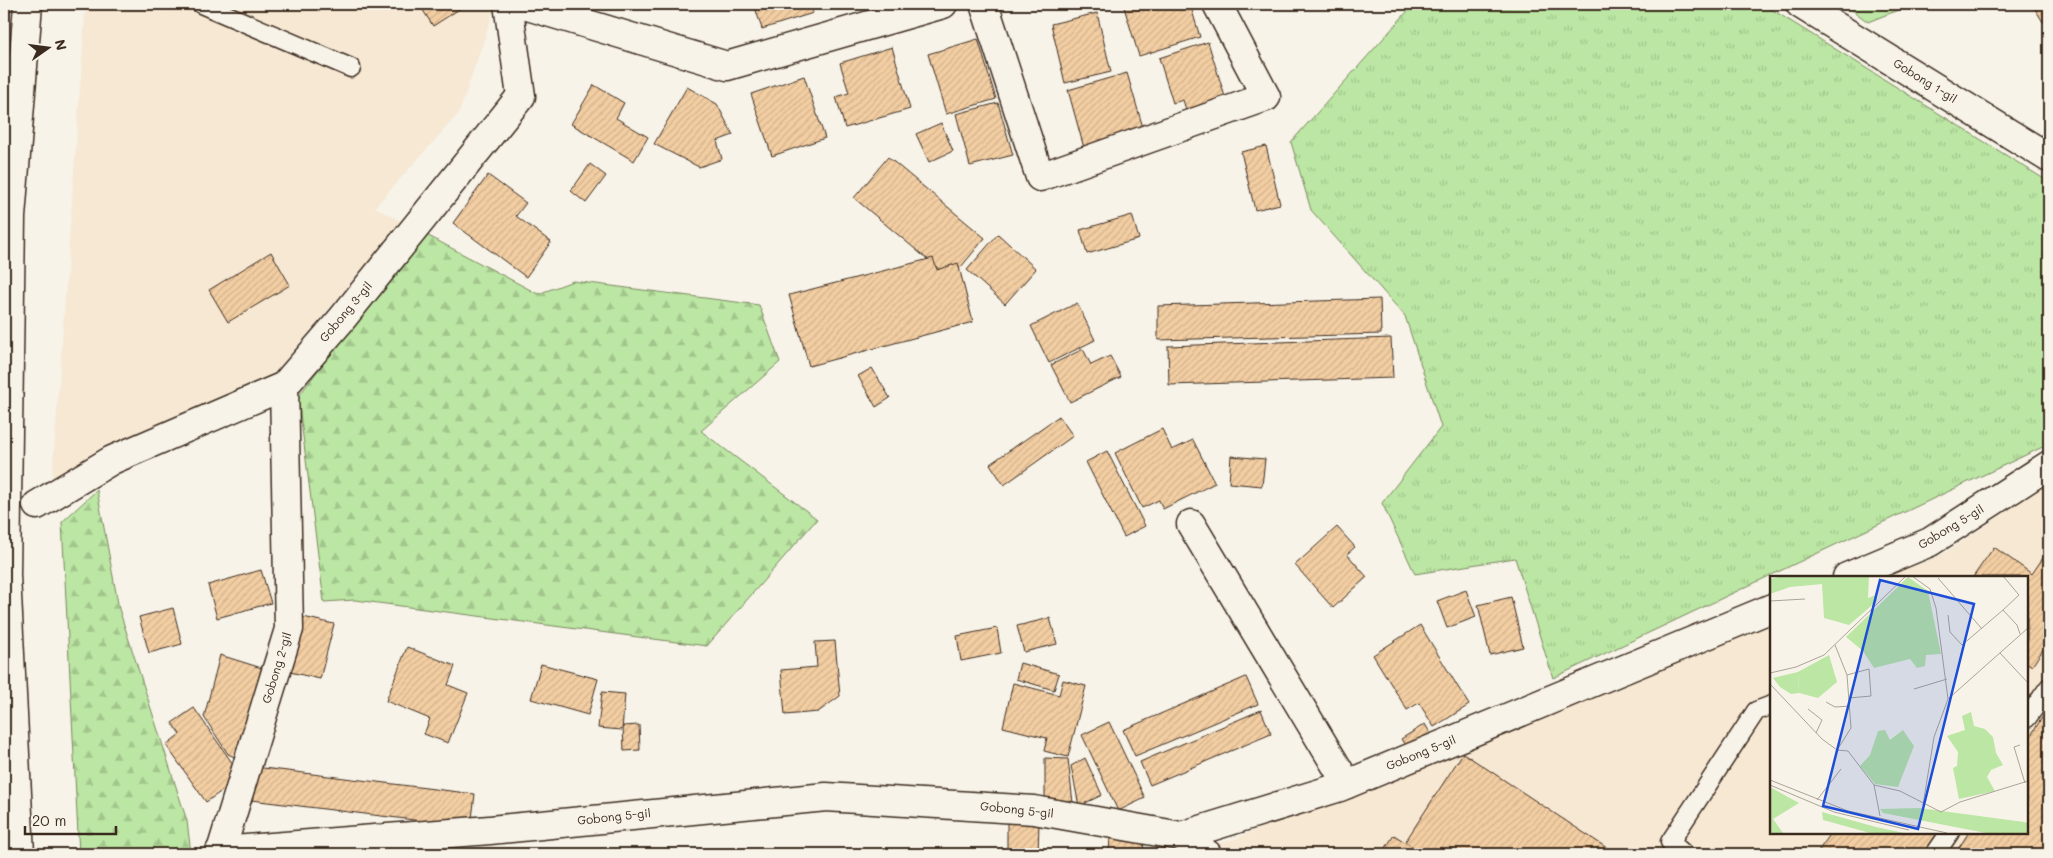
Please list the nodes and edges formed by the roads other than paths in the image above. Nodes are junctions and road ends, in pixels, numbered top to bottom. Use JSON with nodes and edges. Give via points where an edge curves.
{"nodes":[{"id":1,"x":28,"y":4,"type":"edge"},
{"id":2,"x":201,"y":4,"type":"edge"},
{"id":3,"x":508,"y":4,"type":"edge"},
{"id":4,"x":520,"y":4,"type":"edge"},
{"id":5,"x":943,"y":4,"type":"edge"},
{"id":6,"x":984,"y":4,"type":"edge"},
{"id":7,"x":1217,"y":4,"type":"edge"},
{"id":8,"x":1800,"y":4,"type":"edge"},
{"id":9,"x":910,"y":8,"type":"edge"},
{"id":10,"x":351,"y":68,"type":"dead end"},
{"id":11,"x":2049,"y":158,"type":"edge"},
{"id":12,"x":284,"y":386,"type":"junction"},
{"id":13,"x":2049,"y":465,"type":"edge"},
{"id":14,"x":37,"y":505,"type":"dead end"},
{"id":15,"x":1191,"y":524,"type":"dead end"},
{"id":16,"x":1848,"y":576,"type":"edge"},
{"id":17,"x":1770,"y":609,"type":"edge"},
{"id":18,"x":2049,"y":687,"type":"edge"},
{"id":19,"x":1770,"y":706,"type":"edge"},
{"id":20,"x":2028,"y":717,"type":"edge"},
{"id":21,"x":1346,"y":784,"type":"junction"},
{"id":22,"x":1949,"y":833,"type":"edge"},
{"id":23,"x":1181,"y":836,"type":"junction"},
{"id":24,"x":220,"y":853,"type":"edge"},
{"id":25,"x":20,"y":854,"type":"edge"},
{"id":26,"x":1208,"y":854,"type":"edge"},
{"id":27,"x":1684,"y":854,"type":"edge"},
{"id":28,"x":1935,"y":854,"type":"edge"}],
"edges":[{"from":1,"to":25,"type":"main road","via":[[11,217],[6,575]]},
{"from":2,"to":10,"type":"lane"},
{"from":3,"to":12,"type":"main road","name":"Gobong 3-gil","via":[[521,96],[342,320]]},
{"from":4,"to":9,"type":"main road","via":[[727,66]]},
{"from":5,"to":9,"type":"main road"},
{"from":6,"to":7,"type":"main road","via":[[1040,177],[1266,97]]},
{"from":8,"to":11,"type":"main road","name":"Gobong 1-gil"},
{"from":12,"to":14,"type":"main road","name":"Gobong 3-gil","via":[[112,460]]},
{"from":12,"to":24,"type":"main road","name":"Gobong 2-gil","via":[[289,628]]},
{"from":13,"to":16,"type":"main road","name":"Gobong 5-gil","via":[[1930,542]]},
{"from":15,"to":21,"type":"main road"},
{"from":17,"to":21,"type":"main road","name":"Gobong 5-gil"},
{"from":18,"to":20,"type":"lane"},
{"from":19,"to":27,"type":"lane","via":[[1756,710],[1670,842]]},
{"from":21,"to":23,"type":"main road","name":"Gobong 5-gil"},
{"from":22,"to":28,"type":"lane"},
{"from":23,"to":24,"type":"main road","name":"Gobong 5-gil","via":[[1034,810],[826,797]]},
{"from":23,"to":26,"type":"main road"}]}
